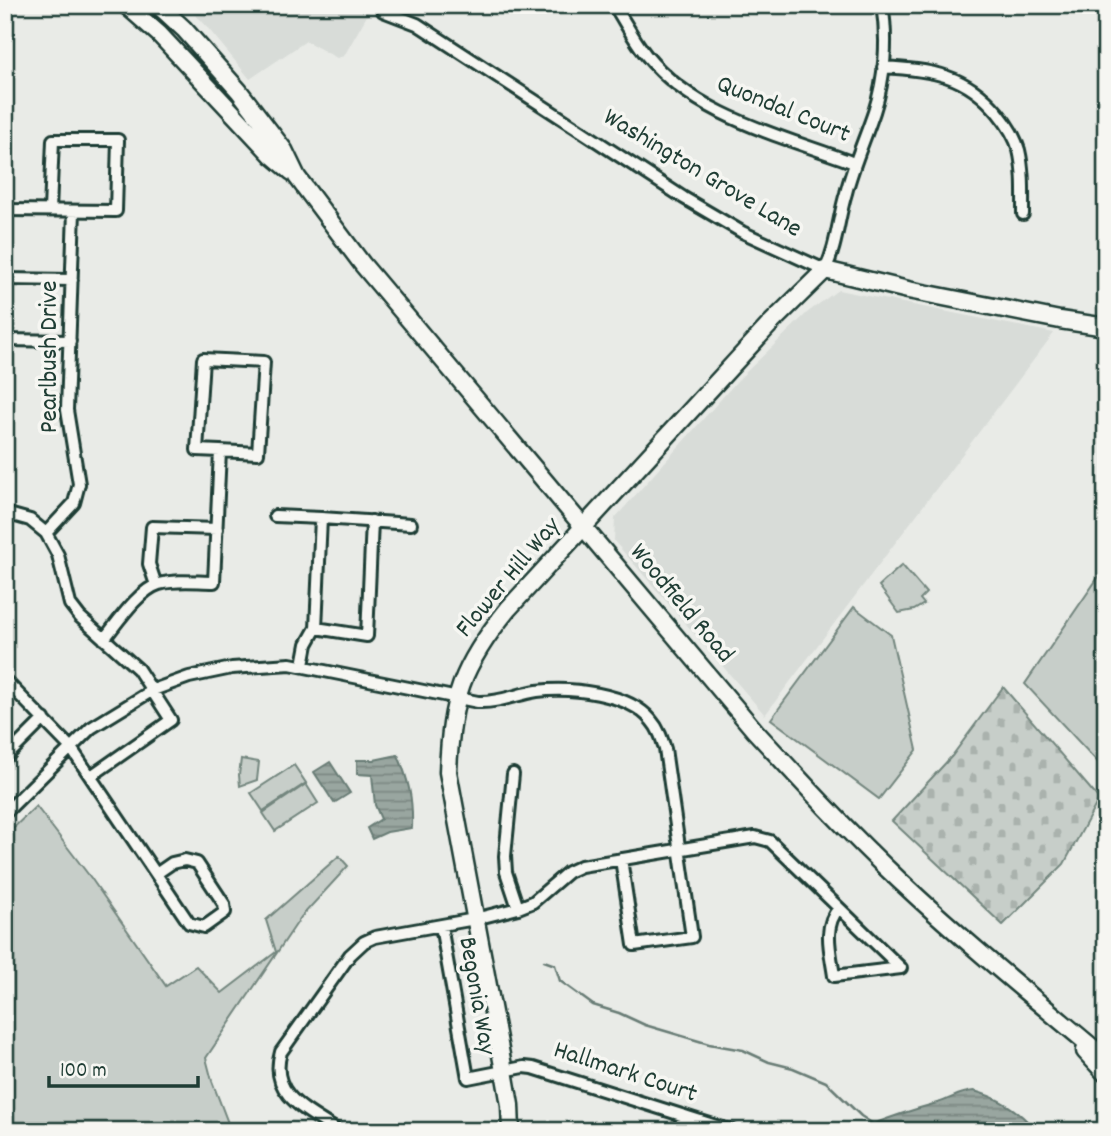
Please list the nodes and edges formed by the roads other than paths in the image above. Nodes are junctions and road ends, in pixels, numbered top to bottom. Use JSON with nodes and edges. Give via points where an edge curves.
{"nodes":[{"id":1,"x":126,"y":5,"type":"edge"},
{"id":2,"x":158,"y":5,"type":"edge"},
{"id":3,"x":614,"y":5,"type":"edge"},
{"id":4,"x":882,"y":5,"type":"edge"},
{"id":5,"x":383,"y":11,"type":"dead end"},
{"id":6,"x":883,"y":67,"type":"junction"},
{"id":7,"x":854,"y":163,"type":"junction"},
{"id":8,"x":297,"y":177,"type":"junction"},
{"id":9,"x":5,"y":210,"type":"edge"},
{"id":10,"x":50,"y":210,"type":"junction"},
{"id":11,"x":74,"y":211,"type":"junction"},
{"id":12,"x":1023,"y":214,"type":"dead end"},
{"id":13,"x":825,"y":270,"type":"junction"},
{"id":14,"x":5,"y":279,"type":"edge"},
{"id":15,"x":72,"y":280,"type":"junction"},
{"id":16,"x":1106,"y":327,"type":"edge"},
{"id":17,"x":5,"y":340,"type":"edge"},
{"id":18,"x":70,"y":341,"type":"junction"},
{"id":19,"x":220,"y":451,"type":"junction"},
{"id":20,"x":5,"y":513,"type":"edge"},
{"id":21,"x":275,"y":516,"type":"dead end"},
{"id":22,"x":321,"y":519,"type":"junction"},
{"id":23,"x":372,"y":522,"type":"junction"},
{"id":24,"x":411,"y":524,"type":"dead end"},
{"id":25,"x":585,"y":527,"type":"junction"},
{"id":26,"x":216,"y":529,"type":"junction"},
{"id":27,"x":46,"y":533,"type":"junction"},
{"id":28,"x":156,"y":585,"type":"junction"},
{"id":29,"x":316,"y":628,"type":"junction"},
{"id":30,"x":104,"y":639,"type":"junction"},
{"id":31,"x":303,"y":665,"type":"junction"},
{"id":32,"x":5,"y":680,"type":"edge"},
{"id":33,"x":153,"y":690,"type":"junction"},
{"id":34,"x":456,"y":698,"type":"junction"},
{"id":35,"x":44,"y":719,"type":"junction"},
{"id":36,"x":71,"y":748,"type":"junction"},
{"id":37,"x":5,"y":758,"type":"edge"},
{"id":38,"x":513,"y":774,"type":"dead end"},
{"id":39,"x":91,"y":776,"type":"junction"},
{"id":40,"x":5,"y":813,"type":"edge"},
{"id":41,"x":680,"y":849,"type":"junction"},
{"id":42,"x":621,"y":859,"type":"junction"},
{"id":43,"x":156,"y":874,"type":"junction"},
{"id":44,"x":518,"y":908,"type":"junction"},
{"id":45,"x":839,"y":908,"type":"junction"},
{"id":46,"x":475,"y":919,"type":"junction"},
{"id":47,"x":441,"y":926,"type":"junction"},
{"id":48,"x":1066,"y":1027,"type":"junction"},
{"id":49,"x":1106,"y":1059,"type":"edge"},
{"id":50,"x":505,"y":1071,"type":"junction"},
{"id":51,"x":1106,"y":1074,"type":"edge"},
{"id":52,"x":685,"y":1116,"type":"junction"},
{"id":53,"x":338,"y":1131,"type":"edge"},
{"id":54,"x":511,"y":1131,"type":"edge"},
{"id":55,"x":677,"y":1131,"type":"edge"},
{"id":56,"x":732,"y":1131,"type":"edge"}],
"edges":[{"from":1,"to":8,"type":"main road","name":"Woodfield Road"},
{"from":2,"to":8,"type":"main road","name":"Woodfield Road","via":[[239,91],[284,149]]},
{"from":3,"to":7,"type":"street","name":"Quondal Court","via":[[646,55],[692,97],[720,113]]},
{"from":4,"to":6,"type":"street"},
{"from":5,"to":13,"type":"street","name":"Washington Grove Lane","via":[[418,24],[742,232]]},
{"from":6,"to":7,"type":"street","via":[[875,110]]},
{"from":6,"to":12,"type":"street","via":[[946,75],[986,98],[1008,125],[1019,149]]},
{"from":7,"to":13,"type":"street","via":[[833,254]]},
{"from":8,"to":25,"type":"main road","name":"Woodfield Road","via":[[363,265]]},
{"from":9,"to":10,"type":"street"},
{"from":10,"to":11,"type":"street"},
{"from":10,"to":11,"type":"street","via":[[53,141],[118,140],[116,211]]},
{"from":11,"to":15,"type":"street","name":"Pearlbush Drive"},
{"from":13,"to":16,"type":"main road","name":"Washington Grove Lane"},
{"from":13,"to":25,"type":"main road","name":"Flower Hill Way"},
{"from":14,"to":15,"type":"street"},
{"from":15,"to":18,"type":"street","name":"Pearlbush Drive"},
{"from":17,"to":18,"type":"street"},
{"from":18,"to":27,"type":"street","name":"Pearlbush Drive","via":[[67,410],[79,484],[74,503]]},
{"from":19,"to":19,"type":"street","via":[[197,450],[203,359],[264,362],[258,453]]},
{"from":19,"to":26,"type":"street"},
{"from":20,"to":27,"type":"street","via":[[30,520]]},
{"from":21,"to":22,"type":"street"},
{"from":22,"to":23,"type":"street"},
{"from":22,"to":29,"type":"street"},
{"from":23,"to":24,"type":"street"},
{"from":23,"to":29,"type":"street","via":[[367,636]]},
{"from":25,"to":34,"type":"main road","name":"Flower Hill Way","via":[[486,636]]},
{"from":25,"to":48,"type":"main road","name":"Woodfield Road","via":[[820,803],[901,882]]},
{"from":26,"to":28,"type":"street","via":[[214,582]]},
{"from":26,"to":28,"type":"street","via":[[152,527],[149,564]]},
{"from":27,"to":30,"type":"street","via":[[58,555],[70,604]]},
{"from":28,"to":30,"type":"street"},
{"from":29,"to":31,"type":"street"},
{"from":30,"to":33,"type":"street","via":[[138,668]]},
{"from":31,"to":33,"type":"street","via":[[221,670]]},
{"from":31,"to":34,"type":"street"},
{"from":32,"to":35,"type":"street"},
{"from":33,"to":36,"type":"street","via":[[91,728]]},
{"from":33,"to":39,"type":"street","via":[[171,720]]},
{"from":34,"to":41,"type":"street","via":[[491,703],[558,689],[611,698],[639,709],[651,719],[665,749]]},
{"from":34,"to":46,"type":"main road","name":"Flower Hill Way","via":[[448,772]]},
{"from":35,"to":36,"type":"street"},
{"from":35,"to":37,"type":"street"},
{"from":36,"to":39,"type":"street"},
{"from":36,"to":40,"type":"street"},
{"from":38,"to":44,"type":"street","via":[[505,856]]},
{"from":39,"to":43,"type":"street"},
{"from":41,"to":42,"type":"street"},
{"from":41,"to":42,"type":"street","via":[[692,936],[634,945]]},
{"from":41,"to":45,"type":"street","via":[[762,837]]},
{"from":42,"to":44,"type":"street","via":[[573,869],[533,902]]},
{"from":43,"to":43,"type":"street","via":[[196,927],[204,928],[225,912],[197,863],[172,863]]},
{"from":44,"to":46,"type":"street"},
{"from":45,"to":45,"type":"street","via":[[848,916],[901,968],[834,976],[828,930]]},
{"from":46,"to":47,"type":"street"},
{"from":46,"to":50,"type":"main road","name":"Flower Hill Way"},
{"from":47,"to":50,"type":"street","name":"Begonia Way","via":[[468,1078]]},
{"from":47,"to":53,"type":"street","via":[[364,942],[281,1052],[278,1077],[288,1095]]},
{"from":48,"to":49,"type":"main road","name":"Woodfield Road"},
{"from":48,"to":51,"type":"main road","name":"Woodfield Road"},
{"from":50,"to":52,"type":"street","name":"Hallmark Court","via":[[533,1068]]},
{"from":50,"to":54,"type":"main road","name":"Flower Hill Way"},
{"from":52,"to":55,"type":"street"},
{"from":52,"to":56,"type":"street","name":"Hallmark Court"}]}
